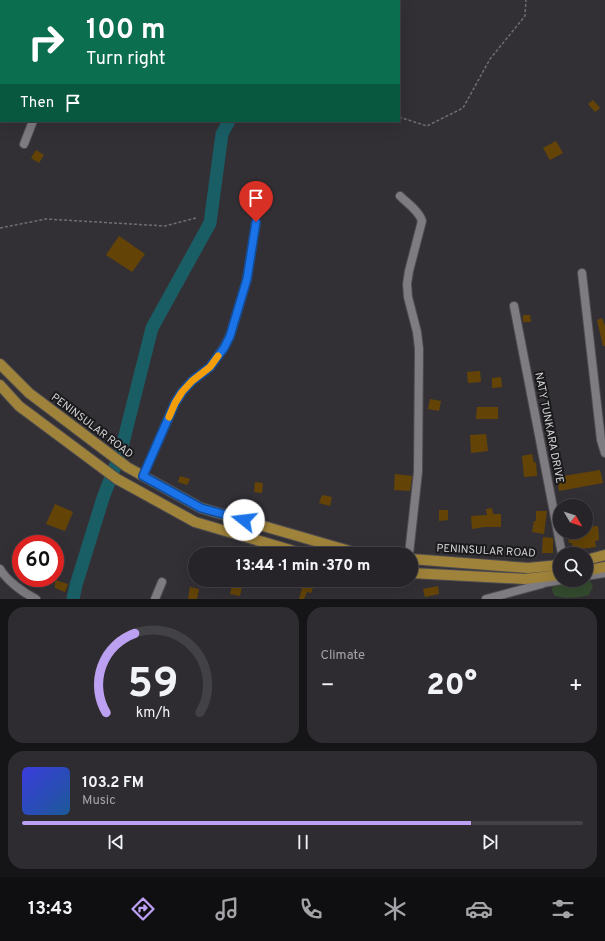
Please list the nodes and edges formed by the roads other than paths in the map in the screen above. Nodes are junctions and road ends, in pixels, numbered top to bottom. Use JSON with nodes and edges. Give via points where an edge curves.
{"nodes":[{"id":1,"x":33,"y":122,"type":"edge"},
{"id":2,"x":24,"y":144,"type":"dead end"},
{"id":3,"x":400,"y":196,"type":"dead end"},
{"id":4,"x":256,"y":222,"type":"dead end"},
{"id":5,"x":582,"y":273,"type":"dead end"},
{"id":6,"x":514,"y":306,"type":"dead end"},
{"id":7,"x":0,"y":364,"type":"edge"},
{"id":8,"x":0,"y":385,"type":"edge"},
{"id":9,"x":605,"y":453,"type":"edge"},
{"id":10,"x":143,"y":476,"type":"junction"},
{"id":11,"x":280,"y":547,"type":"edge"},
{"id":12,"x":336,"y":547,"type":"edge"},
{"id":13,"x":411,"y":547,"type":"edge"},
{"id":14,"x":561,"y":547,"type":"edge"},
{"id":15,"x":605,"y":555,"type":"edge"},
{"id":16,"x":593,"y":558,"type":"edge"},
{"id":17,"x":418,"y":560,"type":"edge"},
{"id":18,"x":553,"y":566,"type":"edge"},
{"id":19,"x":0,"y":568,"type":"edge"},
{"id":20,"x":605,"y":568,"type":"edge"},
{"id":21,"x":593,"y":570,"type":"edge"},
{"id":22,"x":418,"y":573,"type":"edge"},
{"id":23,"x":605,"y":573,"type":"edge"},
{"id":24,"x":593,"y":575,"type":"edge"},
{"id":25,"x":551,"y":578,"type":"edge"},
{"id":26,"x":162,"y":582,"type":"dead end"},
{"id":27,"x":36,"y":599,"type":"edge"},
{"id":28,"x":156,"y":599,"type":"edge"},
{"id":29,"x":486,"y":599,"type":"edge"}],
"edges":[{"from":1,"to":2,"type":"street"},
{"from":3,"to":13,"type":"street","via":[[418,213],[422,221],[407,284],[419,349],[418,472]]},
{"from":4,"to":10,"type":"street","via":[[247,279],[230,336],[210,367],[192,381],[175,403]]},
{"from":5,"to":9,"type":"street","via":[[601,440]]},
{"from":6,"to":14,"type":"street","name":"NATY TUNKARA DRIVE"},
{"from":7,"to":10,"type":"main road","name":"PENINSULAR ROAD","via":[[29,393],[107,453]]},
{"from":8,"to":11,"type":"main road","via":[[19,406],[117,479],[195,522]]},
{"from":10,"to":12,"type":"main road","name":"PENINSULAR ROAD","via":[[201,508]]},
{"from":15,"to":16,"type":"main road"},
{"from":17,"to":18,"type":"main road","name":"PENINSULAR ROAD","via":[[528,568]]},
{"from":19,"to":27,"type":"street","via":[[18,587]]},
{"from":20,"to":21,"type":"main road"},
{"from":22,"to":25,"type":"main road"},
{"from":23,"to":24,"type":"street"},
{"from":25,"to":29,"type":"street"},
{"from":26,"to":28,"type":"street"}]}
